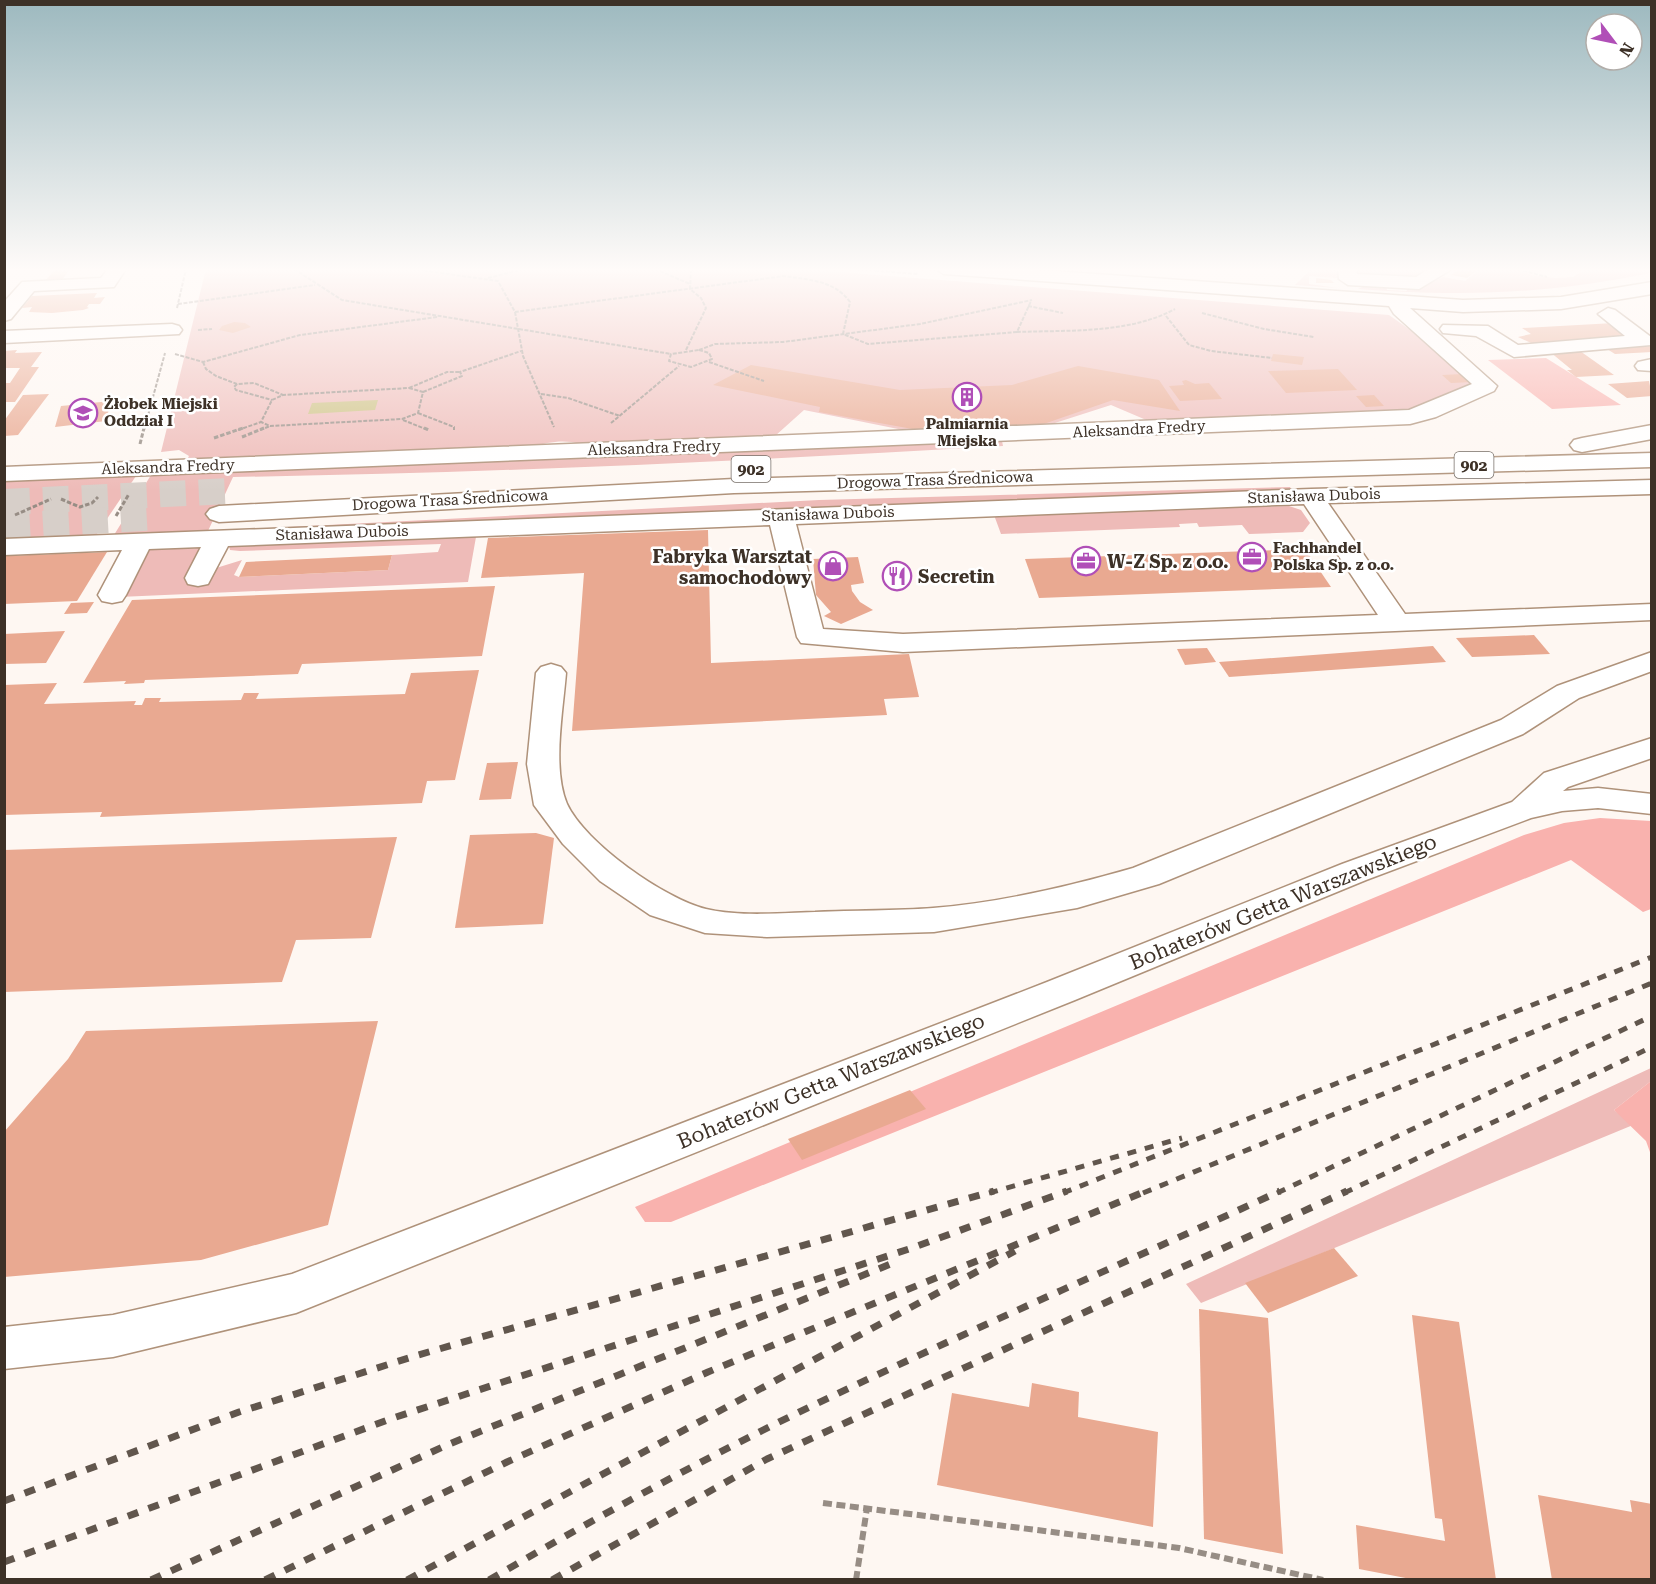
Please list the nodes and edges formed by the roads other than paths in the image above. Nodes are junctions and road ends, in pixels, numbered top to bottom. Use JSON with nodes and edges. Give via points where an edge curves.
{"nodes":[{"id":1,"x":1438,"y":343,"type":"edge"},
{"id":2,"x":1501,"y":343,"type":"edge"},
{"id":3,"x":1619,"y":343,"type":"edge"},
{"id":4,"x":1652,"y":432,"type":"edge"},
{"id":5,"x":1652,"y":443,"type":"edge"},
{"id":6,"x":1582,"y":445,"type":"junction"},
{"id":7,"x":1652,"y":460,"type":"edge"},
{"id":8,"x":1297,"y":469,"type":"junction"},
{"id":9,"x":4,"y":474,"type":"edge"},
{"id":10,"x":1649,"y":487,"type":"edge"},
{"id":11,"x":229,"y":491,"type":"tunnel mouth"},
{"id":12,"x":1311,"y":496,"type":"junction"},
{"id":13,"x":781,"y":516,"type":"junction"},
{"id":14,"x":140,"y":541,"type":"junction"},
{"id":15,"x":4,"y":547,"type":"edge"},
{"id":16,"x":212,"y":547,"type":"junction"},
{"id":17,"x":440,"y":548,"type":"dead end"},
{"id":18,"x":112,"y":595,"type":"dead end"},
{"id":19,"x":1652,"y":612,"type":"edge"},
{"id":20,"x":1396,"y":621,"type":"junction"},
{"id":21,"x":1652,"y":661,"type":"edge"},
{"id":22,"x":551,"y":673,"type":"dead end"},
{"id":23,"x":1652,"y":747,"type":"edge"},
{"id":24,"x":1652,"y":804,"type":"edge"},
{"id":25,"x":1521,"y":810,"type":"junction"},
{"id":26,"x":4,"y":1348,"type":"edge"}],
"edges":[{"from":1,"to":9,"type":"main road","name":"Aleksandra Fredry","via":[[1486,386],[1410,417],[562,451],[141,460]]},
{"from":2,"to":3,"type":"main road","via":[[1514,351]]},
{"from":4,"to":6,"type":"main road"},
{"from":5,"to":6,"type":"main road","name":"Drogowa Trasa Średnicowa","number":"902"},
{"from":6,"to":11,"type":"main road","name":"Drogowa Trasa Średnicowa","number":"902","via":[[959,462]]},
{"from":7,"to":8,"type":"main road","name":"Drogowa Trasa Średnicowa","number":"902"},
{"from":8,"to":10,"type":"main road"},
{"from":8,"to":16,"type":"main road","name":"Drogowa Trasa Średnicowa","number":"902","via":[[722,486]]},
{"from":10,"to":12,"type":"main road","name":"Stanisława Dubois","via":[[1521,497]]},
{"from":12,"to":13,"type":"main road","name":"Stanisława Dubois"},
{"from":12,"to":20,"type":"main road"},
{"from":13,"to":16,"type":"main road","name":"Stanisława Dubois"},
{"from":13,"to":20,"type":"main road","via":[[811,637],[903,643]]},
{"from":14,"to":15,"type":"main road","name":"Stanisława Dubois"},
{"from":14,"to":16,"type":"main road","name":"Stanisława Dubois"},
{"from":14,"to":18,"type":"main road"},
{"from":16,"to":17,"type":"main road"},
{"from":19,"to":20,"type":"main road"},
{"from":21,"to":22,"type":"main road","via":[[1568,692],[1512,727],[1146,876],[1077,896],[934,920],[767,925],[705,921],[663,907],[612,873],[575,837],[551,805],[543,764]]},
{"from":23,"to":25,"type":"main road","via":[[1556,780]]},
{"from":24,"to":25,"type":"main road","name":"Bohaterów Getta Warszawskiego","via":[[1598,798]]},
{"from":25,"to":26,"type":"main road","name":"Bohaterów Getta Warszawskiego","via":[[1354,872],[296,1293],[113,1336]]}]}
